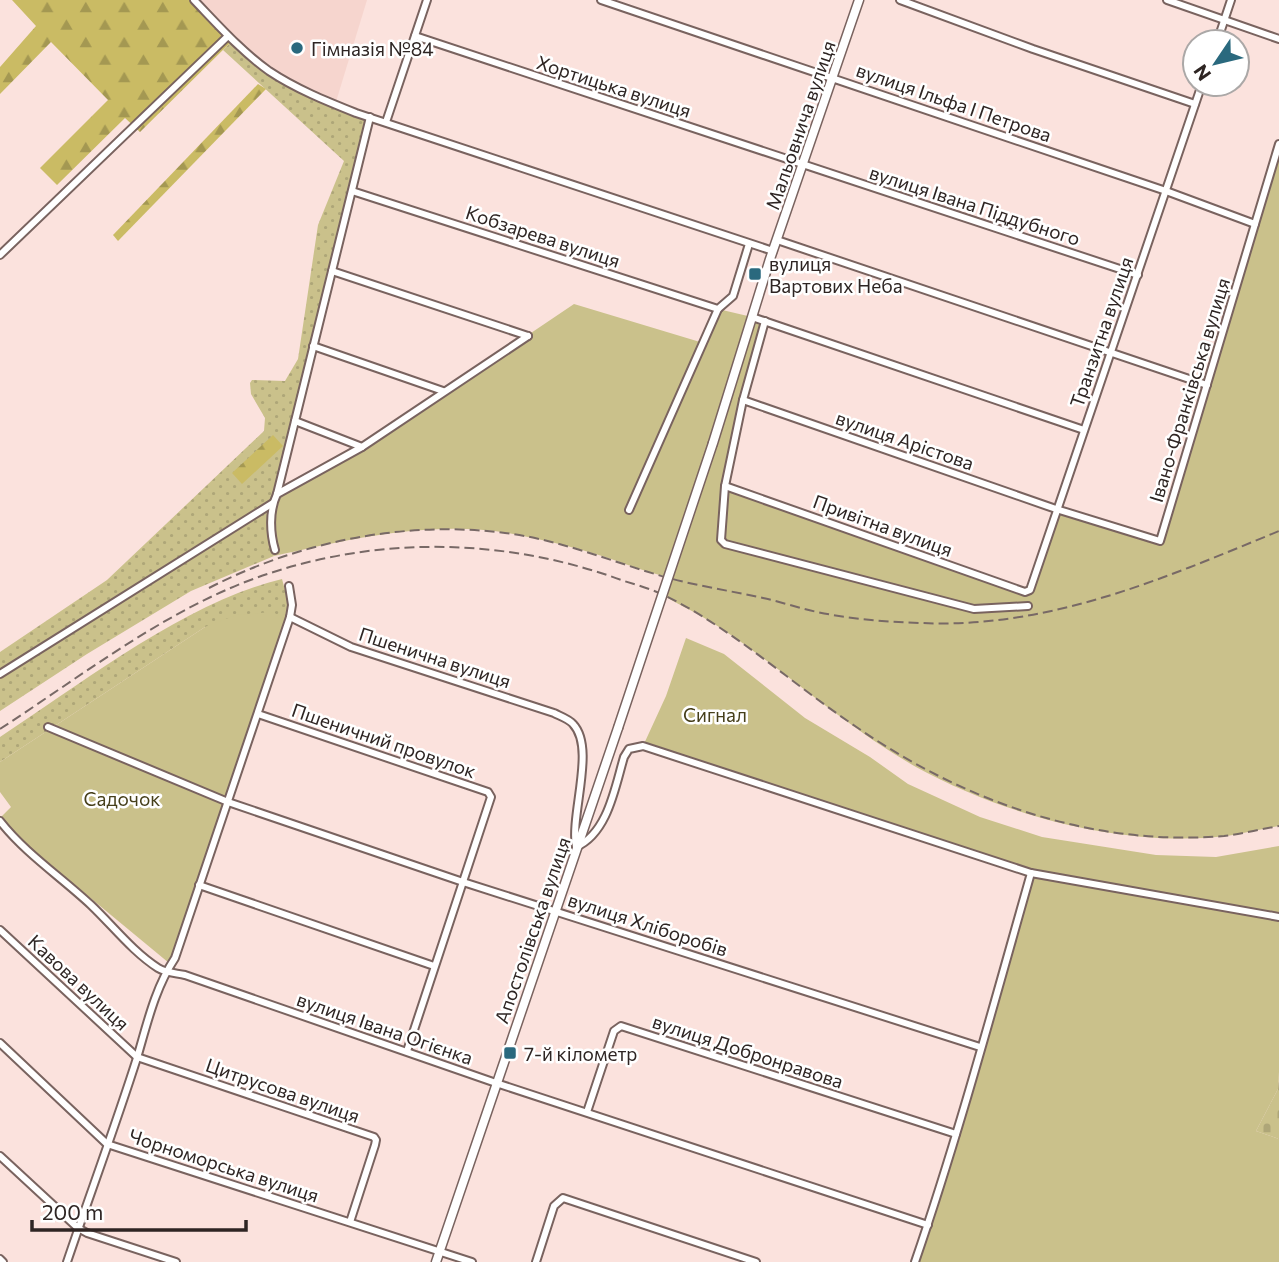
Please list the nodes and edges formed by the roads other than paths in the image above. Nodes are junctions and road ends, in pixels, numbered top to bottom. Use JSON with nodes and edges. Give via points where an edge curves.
{"nodes":[{"id":1,"x":194,"y":0,"type":"edge"},
{"id":2,"x":427,"y":0,"type":"edge"},
{"id":3,"x":601,"y":0,"type":"edge"},
{"id":4,"x":859,"y":0,"type":"edge"},
{"id":5,"x":900,"y":0,"type":"edge"},
{"id":6,"x":1167,"y":0,"type":"edge"},
{"id":7,"x":1231,"y":0,"type":"edge"},
{"id":8,"x":1224,"y":20,"type":"junction"},
{"id":9,"x":1221,"y":28,"type":"edge"},
{"id":10,"x":228,"y":36,"type":"junction"},
{"id":11,"x":415,"y":36,"type":"junction"},
{"id":12,"x":1279,"y":40,"type":"edge"},
{"id":13,"x":834,"y":77,"type":"junction"},
{"id":14,"x":1197,"y":98,"type":"edge"},
{"id":15,"x":1195,"y":104,"type":"junction"},
{"id":16,"x":370,"y":117,"type":"junction"},
{"id":17,"x":386,"y":122,"type":"junction"},
{"id":18,"x":1279,"y":144,"type":"edge"},
{"id":19,"x":803,"y":166,"type":"junction"},
{"id":20,"x":352,"y":191,"type":"junction"},
{"id":21,"x":1166,"y":191,"type":"junction"},
{"id":22,"x":1255,"y":224,"type":"junction"},
{"id":23,"x":777,"y":240,"type":"junction"},
{"id":24,"x":750,"y":244,"type":"junction"},
{"id":25,"x":771,"y":255,"type":"junction"},
{"id":26,"x":0,"y":256,"type":"edge"},
{"id":27,"x":332,"y":271,"type":"junction"},
{"id":28,"x":1138,"y":275,"type":"junction"},
{"id":29,"x":721,"y":307,"type":"junction"},
{"id":30,"x":752,"y":317,"type":"junction"},
{"id":31,"x":765,"y":321,"type":"junction"},
{"id":32,"x":313,"y":346,"type":"junction"},
{"id":33,"x":1111,"y":353,"type":"junction"},
{"id":34,"x":1207,"y":386,"type":"junction"},
{"id":35,"x":443,"y":391,"type":"junction"},
{"id":36,"x":743,"y":400,"type":"junction"},
{"id":37,"x":295,"y":421,"type":"junction"},
{"id":38,"x":1084,"y":430,"type":"junction"},
{"id":39,"x":362,"y":447,"type":"junction"},
{"id":40,"x":725,"y":485,"type":"junction"},
{"id":41,"x":277,"y":494,"type":"junction"},
{"id":42,"x":273,"y":503,"type":"junction"},
{"id":43,"x":1056,"y":509,"type":"junction"},
{"id":44,"x":629,"y":510,"type":"dead end"},
{"id":45,"x":275,"y":550,"type":"dead end"},
{"id":46,"x":289,"y":586,"type":"dead end"},
{"id":47,"x":1030,"y":590,"type":"joint"},
{"id":48,"x":1028,"y":606,"type":"dead end"},
{"id":49,"x":290,"y":617,"type":"junction"},
{"id":50,"x":0,"y":674,"type":"edge"},
{"id":51,"x":258,"y":714,"type":"junction"},
{"id":52,"x":48,"y":727,"type":"dead end"},
{"id":53,"x":228,"y":802,"type":"junction"},
{"id":54,"x":0,"y":821,"type":"edge"},
{"id":55,"x":576,"y":847,"type":"junction"},
{"id":56,"x":1031,"y":873,"type":"junction"},
{"id":57,"x":463,"y":881,"type":"junction"},
{"id":58,"x":199,"y":885,"type":"junction"},
{"id":59,"x":555,"y":910,"type":"junction"},
{"id":60,"x":1279,"y":917,"type":"edge"},
{"id":61,"x":0,"y":930,"type":"edge"},
{"id":62,"x":434,"y":966,"type":"junction"},
{"id":63,"x":166,"y":972,"type":"junction"},
{"id":64,"x":0,"y":1042,"type":"edge"},
{"id":65,"x":980,"y":1047,"type":"junction"},
{"id":66,"x":407,"y":1051,"type":"junction"},
{"id":67,"x":137,"y":1057,"type":"junction"},
{"id":68,"x":496,"y":1083,"type":"junction"},
{"id":69,"x":587,"y":1112,"type":"junction"},
{"id":70,"x":956,"y":1135,"type":"junction"},
{"id":71,"x":107,"y":1144,"type":"junction"},
{"id":72,"x":0,"y":1156,"type":"edge"},
{"id":73,"x":350,"y":1222,"type":"junction"},
{"id":74,"x":928,"y":1225,"type":"junction"},
{"id":75,"x":78,"y":1228,"type":"junction"},
{"id":76,"x":439,"y":1251,"type":"junction"},
{"id":77,"x":67,"y":1262,"type":"edge"},
{"id":78,"x":176,"y":1262,"type":"edge"},
{"id":79,"x":436,"y":1262,"type":"edge"},
{"id":80,"x":472,"y":1262,"type":"edge"},
{"id":81,"x":536,"y":1262,"type":"edge"},
{"id":82,"x":756,"y":1262,"type":"edge"},
{"id":83,"x":915,"y":1262,"type":"edge"}],
"edges":[{"from":1,"to":10,"type":"street"},
{"from":2,"to":11,"type":"street"},
{"from":3,"to":13,"type":"street","name":"вулиця Ільфа І Петрова"},
{"from":4,"to":13,"type":"street","name":"Мальовнича вулиця"},
{"from":5,"to":15,"type":"street"},
{"from":6,"to":8,"type":"street"},
{"from":7,"to":8,"type":"street"},
{"from":8,"to":9,"type":"street"},
{"from":8,"to":12,"type":"street"},
{"from":10,"to":16,"type":"street","via":[[283,80]]},
{"from":10,"to":26,"type":"street"},
{"from":11,"to":17,"type":"street"},
{"from":11,"to":19,"type":"street","name":"Хортицька вулиця"},
{"from":13,"to":19,"type":"street","name":"Мальовнича вулиця"},
{"from":13,"to":21,"type":"street","name":"вулиця Ільфа І Петрова"},
{"from":14,"to":15,"type":"street","name":"Транзитна вулиця"},
{"from":15,"to":21,"type":"street","name":"Транзитна вулиця"},
{"from":16,"to":17,"type":"street"},
{"from":16,"to":20,"type":"street"},
{"from":17,"to":24,"type":"street"},
{"from":18,"to":22,"type":"street","name":"Івано-Франківська вулиця"},
{"from":19,"to":23,"type":"street","name":"Мальовнича вулиця"},
{"from":19,"to":28,"type":"street","name":"вулиця Івана Піддубного"},
{"from":20,"to":27,"type":"street"},
{"from":20,"to":29,"type":"street","name":"Кобзарева вулиця"},
{"from":21,"to":22,"type":"street","name":"вулиця Ільфа І Петрова"},
{"from":21,"to":28,"type":"street","name":"Транзитна вулиця"},
{"from":22,"to":34,"type":"street","name":"Івано-Франківська вулиця"},
{"from":23,"to":25,"type":"street","name":"Мальовнича вулиця"},
{"from":23,"to":33,"type":"street"},
{"from":24,"to":25,"type":"street"},
{"from":24,"to":29,"type":"street","via":[[733,296]]},
{"from":25,"to":30,"type":"street"},
{"from":27,"to":32,"type":"street"},
{"from":27,"to":35,"type":"street","via":[[528,337]]},
{"from":28,"to":33,"type":"street","name":"Транзитна вулиця"},
{"from":29,"to":44,"type":"street"},
{"from":30,"to":31,"type":"street"},
{"from":30,"to":55,"type":"street","name":"Апостолівська вулиця","bridge":true},
{"from":31,"to":36,"type":"street"},
{"from":31,"to":38,"type":"street"},
{"from":32,"to":35,"type":"street"},
{"from":32,"to":37,"type":"street"},
{"from":33,"to":34,"type":"street"},
{"from":33,"to":38,"type":"street","name":"Транзитна вулиця"},
{"from":34,"to":43,"type":"street","name":"Івано-Франківська вулиця","via":[[1160,541]]},
{"from":35,"to":39,"type":"street"},
{"from":36,"to":40,"type":"street"},
{"from":36,"to":43,"type":"street","name":"вулиця Арістова"},
{"from":37,"to":39,"type":"street"},
{"from":37,"to":41,"type":"street"},
{"from":38,"to":43,"type":"street","name":"Транзитна вулиця"},
{"from":39,"to":41,"type":"street"},
{"from":40,"to":47,"type":"street","name":"Привітна вулиця","via":[[1025,592]]},
{"from":40,"to":48,"type":"street","via":[[721,540],[725,544],[974,609]]},
{"from":41,"to":42,"type":"street"},
{"from":42,"to":45,"type":"street"},
{"from":42,"to":50,"type":"street"},
{"from":43,"to":47,"type":"street","name":"Транзитна вулиця"},
{"from":46,"to":49,"type":"street"},
{"from":49,"to":51,"type":"street"},
{"from":49,"to":55,"type":"street","name":"Пшенична вулиця","via":[[351,647],[572,722],[583,748]]},
{"from":51,"to":53,"type":"street"},
{"from":51,"to":57,"type":"street","name":"Пшеничний провулок","via":[[488,792],[491,803]]},
{"from":52,"to":53,"type":"street","name":"вулиця Хліборобів"},
{"from":53,"to":57,"type":"street","name":"вулиця Хліборобів"},
{"from":53,"to":58,"type":"street"},
{"from":54,"to":63,"type":"street","name":"вулиця Івана Огієнка","via":[[126,941]]},
{"from":55,"to":56,"type":"street","via":[[588,842],[604,818],[629,749],[643,746]]},
{"from":55,"to":59,"type":"street","name":"Апостолівська вулиця"},
{"from":56,"to":60,"type":"street"},
{"from":56,"to":65,"type":"street"},
{"from":57,"to":59,"type":"street","name":"вулиця Хліборобів"},
{"from":57,"to":62,"type":"street"},
{"from":58,"to":62,"type":"street"},
{"from":58,"to":63,"type":"street"},
{"from":59,"to":65,"type":"street","name":"вулиця Хліборобів"},
{"from":59,"to":68,"type":"street","name":"Апостолівська вулиця"},
{"from":61,"to":67,"type":"street","name":"Кавова вулиця"},
{"from":62,"to":66,"type":"street"},
{"from":63,"to":66,"type":"street","name":"вулиця Івана Огієнка"},
{"from":63,"to":67,"type":"street"},
{"from":64,"to":71,"type":"street","name":"Чорноморська вулиця"},
{"from":65,"to":70,"type":"street"},
{"from":66,"to":68,"type":"street","name":"вулиця Івана Огієнка"},
{"from":67,"to":71,"type":"street"},
{"from":67,"to":73,"type":"street","name":"Цитрусова вулиця","via":[[373,1137],[375,1145]]},
{"from":68,"to":69,"type":"street","name":"вулиця Івана Огієнка"},
{"from":68,"to":76,"type":"street","name":"Апостолівська вулиця"},
{"from":69,"to":70,"type":"street","name":"вулиця Добронравова","via":[[614,1031],[621,1026]]},
{"from":69,"to":74,"type":"street","name":"вулиця Івана Огієнка"},
{"from":70,"to":74,"type":"street"},
{"from":71,"to":73,"type":"street","name":"Чорноморська вулиця"},
{"from":71,"to":75,"type":"street"},
{"from":72,"to":75,"type":"street"},
{"from":73,"to":76,"type":"street","name":"Чорноморська вулиця"},
{"from":74,"to":83,"type":"street"},
{"from":75,"to":77,"type":"street"},
{"from":75,"to":78,"type":"street"},
{"from":76,"to":79,"type":"street","name":"Апостолівська вулиця"},
{"from":76,"to":80,"type":"street","name":"Чорноморська вулиця"},
{"from":81,"to":82,"type":"street","via":[[554,1206],[563,1198]]}]}
